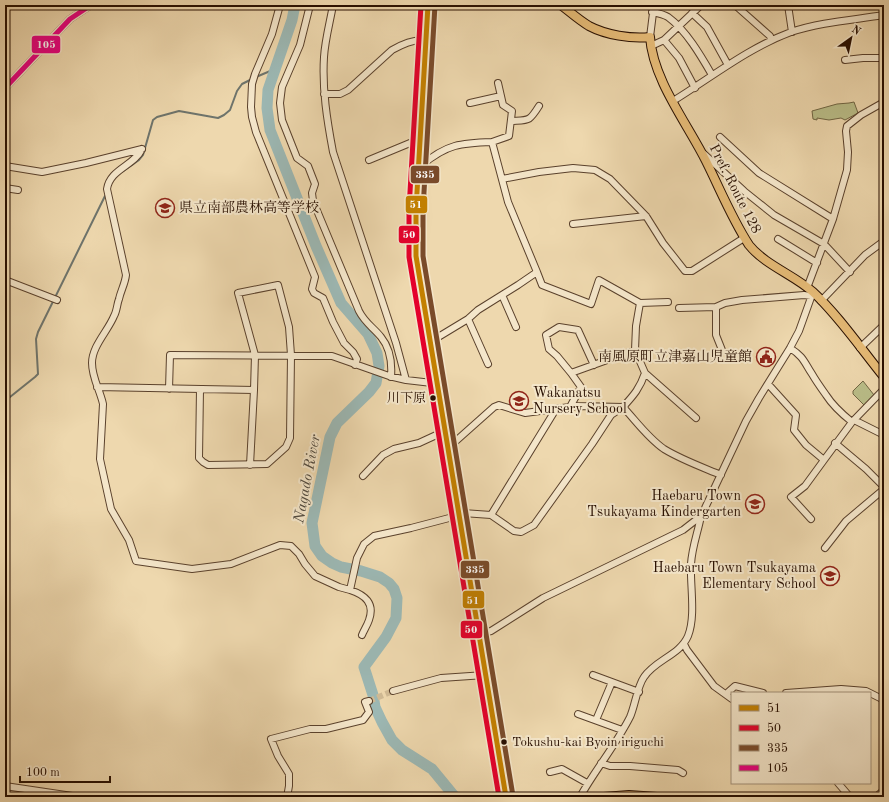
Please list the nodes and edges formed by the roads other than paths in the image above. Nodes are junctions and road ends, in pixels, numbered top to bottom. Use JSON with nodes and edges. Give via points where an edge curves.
{"nodes":[{"id":1,"x":77,"y":5,"type":"edge"},
{"id":2,"x":91,"y":5,"type":"edge"},
{"id":3,"x":280,"y":5,"type":"edge"},
{"id":4,"x":310,"y":5,"type":"edge"},
{"id":5,"x":333,"y":5,"type":"edge"},
{"id":6,"x":428,"y":5,"type":"edge"},
{"id":7,"x":561,"y":5,"type":"edge"},
{"id":8,"x":654,"y":5,"type":"edge"},
{"id":9,"x":701,"y":5,"type":"edge"},
{"id":10,"x":735,"y":5,"type":"edge"},
{"id":11,"x":788,"y":5,"type":"edge"},
{"id":12,"x":82,"y":10,"type":"junction"},
{"id":13,"x":652,"y":12,"type":"junction"},
{"id":14,"x":692,"y":14,"type":"junction"},
{"id":15,"x":884,"y":15,"type":"edge"},
{"id":16,"x":678,"y":26,"type":"junction"},
{"id":17,"x":792,"y":32,"type":"junction"},
{"id":18,"x":650,"y":37,"type":"junction"},
{"id":19,"x":664,"y":40,"type":"junction"},
{"id":20,"x":772,"y":40,"type":"junction"},
{"id":21,"x":426,"y":41,"type":"junction"},
{"id":22,"x":651,"y":46,"type":"junction"},
{"id":23,"x":884,"y":58,"type":"edge"},
{"id":24,"x":845,"y":60,"type":"dead end"},
{"id":25,"x":728,"y":65,"type":"junction"},
{"id":26,"x":712,"y":75,"type":"junction"},
{"id":27,"x":498,"y":83,"type":"dead end"},
{"id":28,"x":5,"y":88,"type":"edge"},
{"id":29,"x":695,"y":88,"type":"junction"},
{"id":30,"x":324,"y":94,"type":"junction"},
{"id":31,"x":501,"y":96,"type":"junction"},
{"id":32,"x":673,"y":101,"type":"junction"},
{"id":33,"x":884,"y":102,"type":"edge"},
{"id":34,"x":470,"y":103,"type":"dead end"},
{"id":35,"x":539,"y":106,"type":"dead end"},
{"id":36,"x":511,"y":121,"type":"junction"},
{"id":37,"x":720,"y":137,"type":"dead end"},
{"id":38,"x":419,"y":141,"type":"junction"},
{"id":39,"x":492,"y":142,"type":"junction"},
{"id":40,"x":701,"y":152,"type":"junction"},
{"id":41,"x":369,"y":160,"type":"dead end"},
{"id":42,"x":418,"y":164,"type":"junction"},
{"id":43,"x":5,"y":166,"type":"edge"},
{"id":44,"x":502,"y":179,"type":"junction"},
{"id":45,"x":5,"y":188,"type":"edge"},
{"id":46,"x":18,"y":190,"type":"dead end"},
{"id":47,"x":646,"y":216,"type":"junction"},
{"id":48,"x":833,"y":219,"type":"junction"},
{"id":49,"x":573,"y":224,"type":"dead end"},
{"id":50,"x":744,"y":238,"type":"junction"},
{"id":51,"x":778,"y":239,"type":"dead end"},
{"id":52,"x":884,"y":241,"type":"edge"},
{"id":53,"x":824,"y":244,"type":"junction"},
{"id":54,"x":817,"y":263,"type":"junction"},
{"id":55,"x":537,"y":272,"type":"junction"},
{"id":56,"x":850,"y":272,"type":"junction"},
{"id":57,"x":5,"y":280,"type":"edge"},
{"id":58,"x":811,"y":292,"type":"junction"},
{"id":59,"x":502,"y":296,"type":"junction"},
{"id":60,"x":54,"y":299,"type":"dead end"},
{"id":61,"x":821,"y":301,"type":"junction"},
{"id":62,"x":668,"y":302,"type":"dead end"},
{"id":63,"x":640,"y":303,"type":"junction"},
{"id":64,"x":716,"y":307,"type":"junction"},
{"id":65,"x":679,"y":308,"type":"dead end"},
{"id":66,"x":468,"y":319,"type":"junction"},
{"id":67,"x":884,"y":325,"type":"edge"},
{"id":68,"x":516,"y":327,"type":"dead end"},
{"id":69,"x":430,"y":342,"type":"junction"},
{"id":70,"x":790,"y":348,"type":"junction"},
{"id":71,"x":860,"y":348,"type":"junction"},
{"id":72,"x":635,"y":350,"type":"junction"},
{"id":73,"x":722,"y":350,"type":"dead end"},
{"id":74,"x":255,"y":355,"type":"junction"},
{"id":75,"x":291,"y":355,"type":"junction"},
{"id":76,"x":488,"y":364,"type":"dead end"},
{"id":77,"x":357,"y":365,"type":"junction"},
{"id":78,"x":594,"y":365,"type":"junction"},
{"id":79,"x":571,"y":373,"type":"junction"},
{"id":80,"x":645,"y":373,"type":"junction"},
{"id":81,"x":390,"y":376,"type":"junction"},
{"id":82,"x":884,"y":377,"type":"edge"},
{"id":83,"x":406,"y":380,"type":"junction"},
{"id":84,"x":437,"y":382,"type":"junction"},
{"id":85,"x":768,"y":384,"type":"junction"},
{"id":86,"x":97,"y":387,"type":"junction"},
{"id":87,"x":169,"y":389,"type":"junction"},
{"id":88,"x":200,"y":389,"type":"junction"},
{"id":89,"x":884,"y":389,"type":"edge"},
{"id":90,"x":254,"y":390,"type":"junction"},
{"id":91,"x":570,"y":407,"type":"junction"},
{"id":92,"x":623,"y":407,"type":"junction"},
{"id":93,"x":556,"y":409,"type":"junction"},
{"id":94,"x":696,"y":418,"type":"dead end"},
{"id":95,"x":853,"y":421,"type":"junction"},
{"id":96,"x":445,"y":431,"type":"junction"},
{"id":97,"x":884,"y":435,"type":"edge"},
{"id":98,"x":835,"y":443,"type":"junction"},
{"id":99,"x":448,"y":448,"type":"junction"},
{"id":100,"x":824,"y":460,"type":"junction"},
{"id":101,"x":250,"y":465,"type":"junction"},
{"id":102,"x":721,"y":475,"type":"junction"},
{"id":103,"x":363,"y":476,"type":"dead end"},
{"id":104,"x":884,"y":488,"type":"edge"},
{"id":105,"x":491,"y":515,"type":"junction"},
{"id":106,"x":459,"y":516,"type":"junction"},
{"id":107,"x":701,"y":516,"type":"junction"},
{"id":108,"x":811,"y":519,"type":"dead end"},
{"id":109,"x":825,"y":548,"type":"dead end"},
{"id":110,"x":350,"y":590,"type":"junction"},
{"id":111,"x":479,"y":634,"type":"junction"},
{"id":112,"x":362,"y":635,"type":"dead end"},
{"id":113,"x":684,"y":644,"type":"junction"},
{"id":114,"x":484,"y":675,"type":"junction"},
{"id":115,"x":593,"y":675,"type":"dead end"},
{"id":116,"x":612,"y":682,"type":"junction"},
{"id":117,"x":393,"y":691,"type":"tunnel mouth"},
{"id":118,"x":639,"y":692,"type":"junction"},
{"id":119,"x":759,"y":692,"type":"edge"},
{"id":120,"x":800,"y":692,"type":"edge"},
{"id":121,"x":868,"y":692,"type":"edge"},
{"id":122,"x":726,"y":694,"type":"junction"},
{"id":123,"x":871,"y":694,"type":"edge"},
{"id":124,"x":731,"y":698,"type":"edge"},
{"id":125,"x":884,"y":700,"type":"edge"},
{"id":126,"x":368,"y":701,"type":"dead end"},
{"id":127,"x":578,"y":714,"type":"dead end"},
{"id":128,"x":596,"y":720,"type":"junction"},
{"id":129,"x":622,"y":730,"type":"junction"},
{"id":130,"x":601,"y":763,"type":"junction"},
{"id":131,"x":550,"y":772,"type":"dead end"},
{"id":132,"x":683,"y":773,"type":"dead end"},
{"id":133,"x":587,"y":783,"type":"junction"},
{"id":134,"x":839,"y":784,"type":"edge"},
{"id":135,"x":5,"y":786,"type":"edge"},
{"id":136,"x":884,"y":790,"type":"edge"},
{"id":137,"x":79,"y":797,"type":"edge"},
{"id":138,"x":287,"y":797,"type":"edge"},
{"id":139,"x":506,"y":797,"type":"edge"},
{"id":140,"x":580,"y":797,"type":"edge"},
{"id":141,"x":604,"y":797,"type":"edge"},
{"id":142,"x":657,"y":797,"type":"edge"},
{"id":143,"x":850,"y":797,"type":"edge"},
{"id":144,"x":876,"y":797,"type":"edge"}],
"edges":[{"from":1,"to":12,"type":"street"},
{"from":2,"to":12,"type":"street"},
{"from":3,"to":77,"type":"street","via":[[272,34],[254,78],[252,117],[315,277],[312,289],[323,298],[344,343],[357,359]]},
{"from":4,"to":81,"type":"street","via":[[300,46],[282,87],[282,120],[297,158],[308,166],[315,184],[313,201],[363,320],[386,344],[392,366]]},
{"from":5,"to":30,"type":"street","via":[[324,56]]},
{"from":6,"to":21,"type":"highway"},
{"from":7,"to":18,"type":"main road","via":[[588,25],[601,31]]},
{"from":8,"to":13,"type":"street"},
{"from":9,"to":14,"type":"street"},
{"from":10,"to":20,"type":"street"},
{"from":11,"to":17,"type":"street"},
{"from":12,"to":28,"type":"street","via":[[70,19]]},
{"from":13,"to":16,"type":"street","via":[[667,17]]},
{"from":13,"to":18,"type":"street"},
{"from":14,"to":16,"type":"street"},
{"from":14,"to":25,"type":"street","via":[[707,27]]},
{"from":15,"to":17,"type":"street"},
{"from":16,"to":19,"type":"street"},
{"from":16,"to":26,"type":"street"},
{"from":17,"to":20,"type":"street"},
{"from":18,"to":22,"type":"main road","name":"Pref. Route 128"},
{"from":19,"to":22,"type":"street"},
{"from":19,"to":29,"type":"street","via":[[679,58]]},
{"from":20,"to":25,"type":"street","via":[[748,51]]},
{"from":21,"to":30,"type":"street","via":[[399,46],[348,90],[340,94]]},
{"from":21,"to":38,"type":"highway"},
{"from":22,"to":32,"type":"main road","name":"Pref. Route 128","via":[[666,90]]},
{"from":23,"to":24,"type":"street"},
{"from":25,"to":26,"type":"street"},
{"from":26,"to":29,"type":"street"},
{"from":27,"to":31,"type":"street"},
{"from":29,"to":32,"type":"street"},
{"from":30,"to":83,"type":"street","via":[[333,152]]},
{"from":31,"to":34,"type":"street"},
{"from":31,"to":36,"type":"street","via":[[503,105],[512,111]]},
{"from":32,"to":40,"type":"main road","name":"Pref. Route 128"},
{"from":33,"to":48,"type":"street","via":[[847,126],[848,165]]},
{"from":35,"to":36,"type":"street","via":[[527,120]]},
{"from":36,"to":39,"type":"street","via":[[509,136]]},
{"from":37,"to":48,"type":"street","via":[[759,173]]},
{"from":38,"to":41,"type":"street"},
{"from":38,"to":42,"type":"highway"},
{"from":39,"to":42,"type":"street","via":[[450,146],[422,165]]},
{"from":39,"to":44,"type":"street"},
{"from":40,"to":50,"type":"main road","name":"Pref. Route 128"},
{"from":40,"to":53,"type":"street","via":[[774,214]]},
{"from":42,"to":69,"type":"highway","via":[[416,256]]},
{"from":43,"to":86,"type":"street","via":[[42,172],[142,149],[138,156],[112,176],[108,183],[107,189],[126,275],[115,316],[94,352],[92,362]]},
{"from":44,"to":47,"type":"street","via":[[574,168],[595,170],[610,179]]},
{"from":44,"to":55,"type":"street","via":[[508,202]]},
{"from":45,"to":46,"type":"street"},
{"from":47,"to":49,"type":"street"},
{"from":47,"to":50,"type":"street","via":[[685,272],[692,271]]},
{"from":48,"to":53,"type":"street"},
{"from":50,"to":58,"type":"main road","name":"Pref. Route 128","via":[[755,252]]},
{"from":51,"to":54,"type":"street"},
{"from":52,"to":56,"type":"street","via":[[865,255]]},
{"from":53,"to":54,"type":"street"},
{"from":53,"to":56,"type":"street"},
{"from":54,"to":58,"type":"street"},
{"from":55,"to":59,"type":"street"},
{"from":55,"to":63,"type":"street","via":[[542,285],[591,304],[599,280]]},
{"from":56,"to":61,"type":"street"},
{"from":57,"to":60,"type":"street"},
{"from":58,"to":61,"type":"main road","name":"Pref. Route 128"},
{"from":58,"to":64,"type":"street","via":[[804,295],[742,300]]},
{"from":58,"to":70,"type":"street"},
{"from":59,"to":66,"type":"street"},
{"from":59,"to":68,"type":"street"},
{"from":61,"to":71,"type":"main road","name":"Pref. Route 128"},
{"from":62,"to":63,"type":"street"},
{"from":63,"to":72,"type":"street"},
{"from":64,"to":65,"type":"street"},
{"from":64,"to":73,"type":"street","via":[[716,335]]},
{"from":66,"to":69,"type":"street"},
{"from":66,"to":76,"type":"street"},
{"from":67,"to":71,"type":"street"},
{"from":69,"to":84,"type":"highway"},
{"from":70,"to":85,"type":"street"},
{"from":70,"to":95,"type":"street","via":[[804,360],[811,374],[837,409]]},
{"from":71,"to":82,"type":"main road","name":"Pref. Route 128"},
{"from":72,"to":78,"type":"street"},
{"from":72,"to":80,"type":"street"},
{"from":74,"to":75,"type":"street"},
{"from":74,"to":75,"type":"street","via":[[238,293],[278,285],[289,327]]},
{"from":74,"to":87,"type":"street","via":[[170,355]]},
{"from":74,"to":90,"type":"street"},
{"from":75,"to":77,"type":"street","via":[[332,356]]},
{"from":75,"to":101,"type":"street","via":[[290,438],[286,447],[267,464]]},
{"from":77,"to":81,"type":"street"},
{"from":78,"to":79,"type":"street"},
{"from":78,"to":79,"type":"street","via":[[578,330],[559,327],[546,335],[548,349]]},
{"from":79,"to":91,"type":"street","via":[[581,387]]},
{"from":80,"to":92,"type":"street","via":[[641,385]]},
{"from":80,"to":94,"type":"street"},
{"from":81,"to":83,"type":"street"},
{"from":83,"to":84,"type":"street"},
{"from":84,"to":96,"type":"highway"},
{"from":85,"to":100,"type":"street","via":[[796,415],[794,430],[806,445]]},
{"from":85,"to":102,"type":"street","via":[[746,421]]},
{"from":86,"to":87,"type":"street"},
{"from":86,"to":110,"type":"street","via":[[103,404],[101,467],[111,509],[129,540],[136,561],[192,569],[231,564],[280,545],[290,546],[315,576]]},
{"from":87,"to":88,"type":"street"},
{"from":88,"to":90,"type":"street"},
{"from":88,"to":101,"type":"street","via":[[199,458],[208,465]]},
{"from":89,"to":95,"type":"street"},
{"from":90,"to":101,"type":"street"},
{"from":91,"to":92,"type":"street"},
{"from":91,"to":93,"type":"street"},
{"from":92,"to":102,"type":"street","via":[[664,449]]},
{"from":92,"to":105,"type":"street","via":[[611,415],[534,525],[521,532],[514,531]]},
{"from":93,"to":99,"type":"street","via":[[525,413],[500,405],[494,407]]},
{"from":93,"to":105,"type":"street"},
{"from":95,"to":97,"type":"street"},
{"from":95,"to":98,"type":"street"},
{"from":96,"to":99,"type":"highway"},
{"from":96,"to":103,"type":"street","via":[[383,455]]},
{"from":98,"to":100,"type":"street"},
{"from":98,"to":104,"type":"street"},
{"from":99,"to":106,"type":"highway"},
{"from":100,"to":108,"type":"street","via":[[805,486],[791,497]]},
{"from":102,"to":107,"type":"street"},
{"from":104,"to":109,"type":"street","via":[[846,521]]},
{"from":105,"to":106,"type":"street","via":[[463,513]]},
{"from":106,"to":110,"type":"street","via":[[374,536],[364,544],[357,558]]},
{"from":106,"to":111,"type":"highway"},
{"from":107,"to":111,"type":"street","via":[[683,530],[543,598],[497,628]]},
{"from":107,"to":113,"type":"street","via":[[691,564],[691,624]]},
{"from":110,"to":112,"type":"street","via":[[362,594],[368,601],[371,611]]},
{"from":111,"to":114,"type":"highway"},
{"from":113,"to":118,"type":"street","via":[[644,677]]},
{"from":113,"to":122,"type":"street","via":[[714,686]]},
{"from":114,"to":117,"type":"street","via":[[441,678]]},
{"from":114,"to":139,"type":"highway"},
{"from":115,"to":116,"type":"street"},
{"from":116,"to":118,"type":"street"},
{"from":116,"to":128,"type":"street"},
{"from":118,"to":129,"type":"street"},
{"from":119,"to":122,"type":"street","via":[[735,686]]},
{"from":120,"to":121,"type":"street","via":[[841,689]]},
{"from":122,"to":124,"type":"street"},
{"from":123,"to":125,"type":"street"},
{"from":126,"to":138,"type":"street","via":[[365,702],[369,712],[363,720],[271,739],[289,774]]},
{"from":127,"to":128,"type":"street"},
{"from":128,"to":129,"type":"street"},
{"from":129,"to":130,"type":"street"},
{"from":130,"to":132,"type":"street","via":[[610,766],[678,770]]},
{"from":130,"to":133,"type":"street"},
{"from":131,"to":133,"type":"street","via":[[562,769]]},
{"from":133,"to":140,"type":"street"},
{"from":134,"to":143,"type":"street"},
{"from":135,"to":137,"type":"street"},
{"from":136,"to":144,"type":"street"},
{"from":141,"to":142,"type":"main road"}]}
